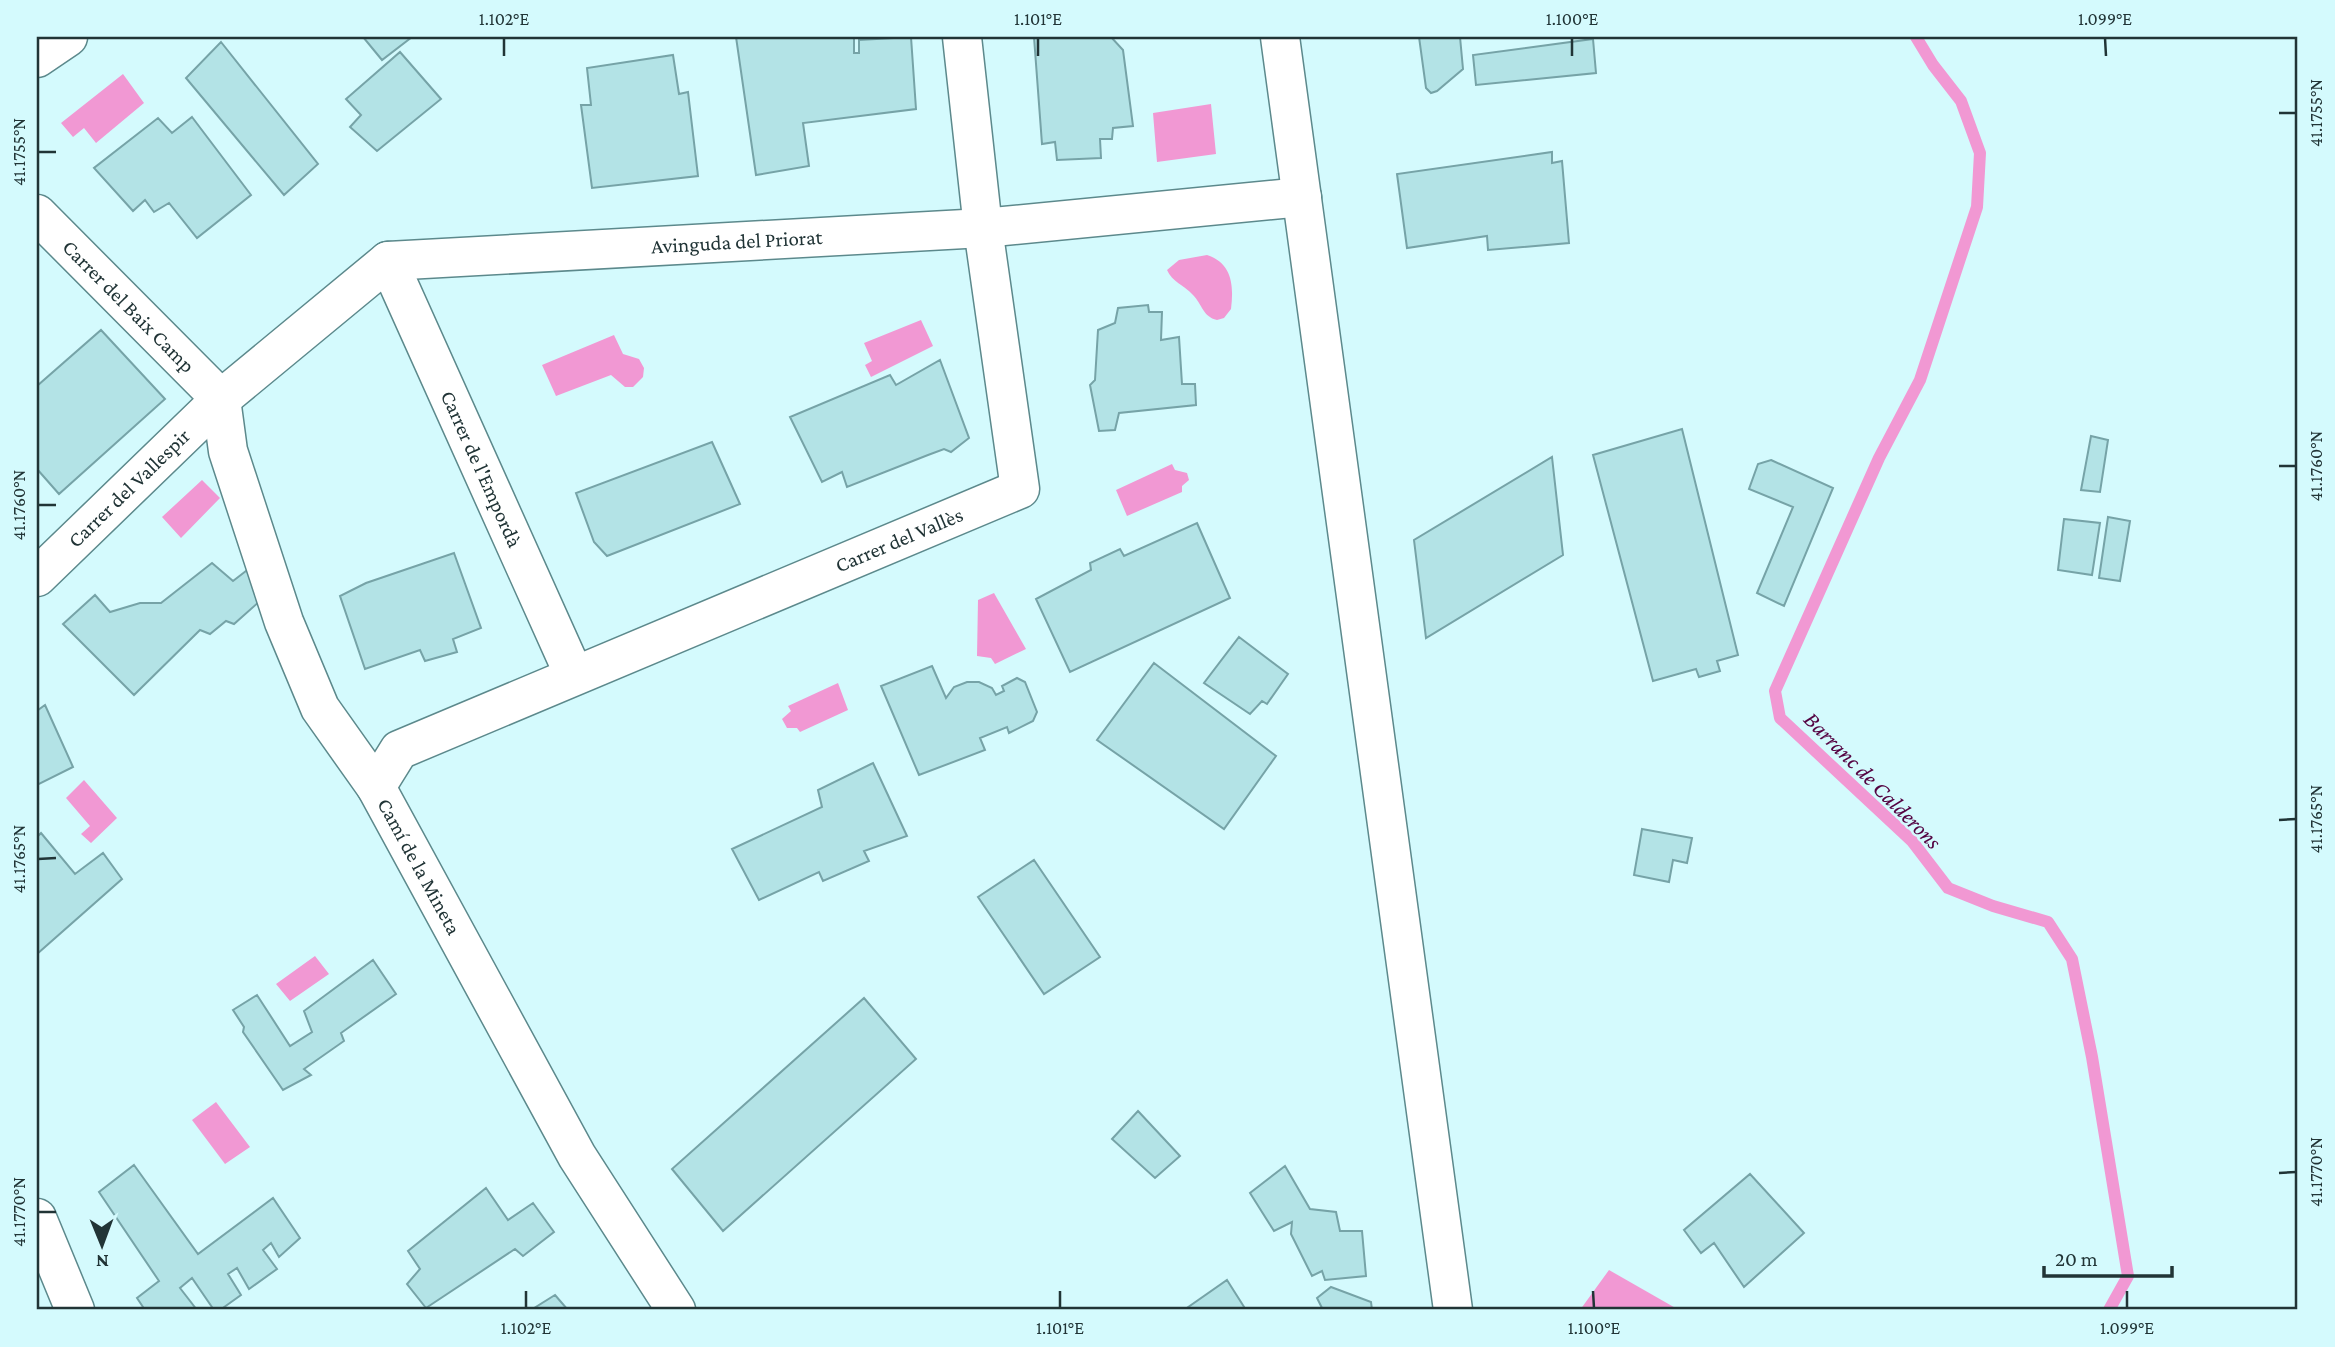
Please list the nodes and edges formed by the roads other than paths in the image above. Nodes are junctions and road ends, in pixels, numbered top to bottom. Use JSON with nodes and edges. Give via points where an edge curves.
{"nodes":[{"id":1,"x":68,"y":37,"type":"edge"},
{"id":2,"x":962,"y":37,"type":"edge"},
{"id":3,"x":1280,"y":37,"type":"edge"},
{"id":4,"x":37,"y":58,"type":"edge"},
{"id":5,"x":1302,"y":197,"type":"junction"},
{"id":6,"x":37,"y":214,"type":"edge"},
{"id":7,"x":984,"y":228,"type":"junction"},
{"id":8,"x":388,"y":261,"type":"junction"},
{"id":9,"x":221,"y":399,"type":"junction"},
{"id":10,"x":37,"y":577,"type":"edge"},
{"id":11,"x":575,"y":676,"type":"junction"},
{"id":12,"x":376,"y":787,"type":"junction"},
{"id":13,"x":37,"y":1218,"type":"edge"},
{"id":14,"x":75,"y":1310,"type":"edge"},
{"id":15,"x":676,"y":1310,"type":"edge"},
{"id":16,"x":1453,"y":1310,"type":"edge"}],
"edges":[{"from":1,"to":4,"type":"street"},
{"from":2,"to":7,"type":"street","name":"Carrer del Vallès"},
{"from":3,"to":5,"type":"street"},
{"from":5,"to":7,"type":"street","name":"Avinguda del Priorat"},
{"from":5,"to":16,"type":"street"},
{"from":6,"to":9,"type":"street","name":"Carrer del Baix Camp"},
{"from":7,"to":8,"type":"street","name":"Avinguda del Priorat"},
{"from":7,"to":11,"type":"street","name":"Carrer del Vallès","via":[[1020,489]]},
{"from":8,"to":9,"type":"street"},
{"from":8,"to":11,"type":"street","name":"Carrer de l'Empordà"},
{"from":9,"to":10,"type":"street","name":"Carrer del Vallespir"},
{"from":9,"to":12,"type":"street","name":"Camí de la Mineta","via":[[228,451],[284,622],[320,708]]},
{"from":11,"to":12,"type":"street","name":"Carrer del Vallès","via":[[399,750]]},
{"from":12,"to":15,"type":"street","name":"Camí de la Mineta","via":[[577,1156]]},
{"from":13,"to":14,"type":"street"}]}
